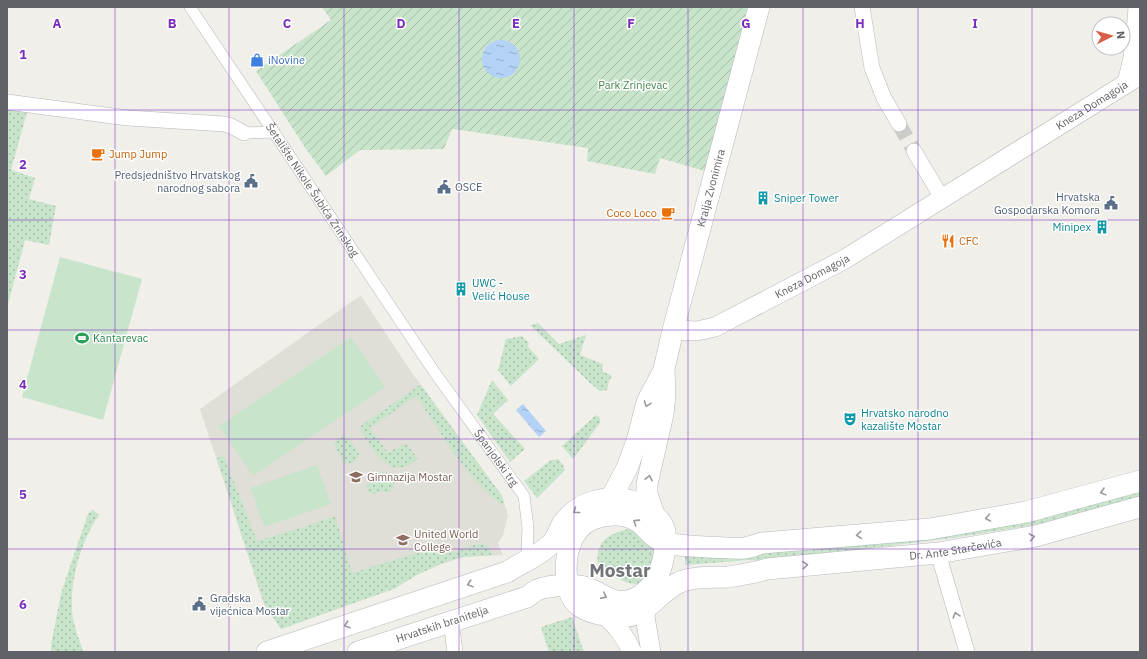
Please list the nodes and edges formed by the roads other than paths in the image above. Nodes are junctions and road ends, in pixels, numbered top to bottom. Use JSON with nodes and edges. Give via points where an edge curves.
{"nodes":[{"id":1,"x":190,"y":7,"type":"edge"},
{"id":2,"x":759,"y":7,"type":"edge"},
{"id":3,"x":862,"y":7,"type":"edge"},
{"id":4,"x":1138,"y":12,"type":"edge"},
{"id":5,"x":1133,"y":79,"type":"edge"},
{"id":6,"x":7,"y":102,"type":"edge"},
{"id":7,"x":899,"y":124,"type":"tunnel mouth"},
{"id":8,"x":274,"y":132,"type":"junction"},
{"id":9,"x":244,"y":133,"type":"joint"},
{"id":10,"x":914,"y":151,"type":"tunnel mouth"},
{"id":11,"x":942,"y":198,"type":"junction"},
{"id":12,"x":673,"y":330,"type":"junction"},
{"id":13,"x":664,"y":369,"type":"junction"},
{"id":14,"x":435,"y":373,"type":"joint"},
{"id":15,"x":1140,"y":481,"type":"edge"},
{"id":16,"x":612,"y":498,"type":"junction"},
{"id":17,"x":1140,"y":507,"type":"edge"},
{"id":18,"x":601,"y":516,"type":"junction"},
{"id":19,"x":661,"y":528,"type":"junction"},
{"id":20,"x":569,"y":546,"type":"junction"},
{"id":21,"x":527,"y":553,"type":"dead end"},
{"id":22,"x":938,"y":553,"type":"junction"},
{"id":23,"x":766,"y":569,"type":"junction"},
{"id":24,"x":507,"y":572,"type":"junction"},
{"id":25,"x":654,"y":581,"type":"junction"},
{"id":26,"x":570,"y":593,"type":"junction"},
{"id":27,"x":646,"y":610,"type":"junction"},
{"id":28,"x":605,"y":615,"type":"junction"},
{"id":29,"x":451,"y":621,"type":"junction"},
{"id":30,"x":266,"y":652,"type":"edge"},
{"id":31,"x":358,"y":652,"type":"edge"},
{"id":32,"x":455,"y":652,"type":"edge"},
{"id":33,"x":632,"y":652,"type":"edge"},
{"id":34,"x":651,"y":652,"type":"edge"},
{"id":35,"x":967,"y":652,"type":"edge"}],
"edges":[{"from":1,"to":8,"type":"street","name":"Šetalište Nikole Šubića Zrinskog"},
{"from":2,"to":12,"type":"main road","name":"Kralja Zvonimira"},
{"from":3,"to":7,"type":"street","via":[[872,68],[884,98]]},
{"from":4,"to":5,"type":"street"},
{"from":5,"to":11,"type":"street","name":"Kneza Domagoja"},
{"from":6,"to":9,"type":"street","via":[[128,118],[224,124]]},
{"from":8,"to":9,"type":"street"},
{"from":8,"to":14,"type":"street","name":"Šetalište Nikole Šubića Zrinskog"},
{"from":10,"to":11,"type":"street"},
{"from":11,"to":12,"type":"street","name":"Kneza Domagoja","via":[[845,259],[726,322],[707,330]]},
{"from":12,"to":13,"type":"main road","name":"Kralja Zvonimira"},
{"from":13,"to":16,"type":"main road","name":"Kralja Zvonimira","one_way":true,"via":[[647,402],[632,455]]},
{"from":19,"to":13,"type":"main road","name":"Kralja Zvonimira","one_way":true,"via":[[647,494],[663,414]]},
{"from":14,"to":21,"type":"street","name":"Španjolski trg","via":[[524,496],[528,528]]},
{"from":15,"to":19,"type":"main road","one_way":true,"via":[[1026,512],[930,529],[762,543],[746,548],[686,546]]},
{"from":16,"to":18,"type":"main road","name":"Kralja Zvonimira"},
{"from":16,"to":19,"type":"main road","via":[[628,499],[638,503]]},
{"from":16,"to":24,"type":"main road","one_way":true,"via":[[590,502],[572,513],[543,551]]},
{"from":22,"to":17,"type":"main road","name":"Dr. Ante Starčevića","one_way":true,"via":[[1036,536]]},
{"from":19,"to":18,"type":"main road","one_way":true,"via":[[649,534],[639,522],[632,519],[617,515]]},
{"from":18,"to":20,"type":"main road","via":[[585,524]]},
{"from":19,"to":25,"type":"main road","via":[[662,566]]},
{"from":20,"to":24,"type":"main road","via":[[554,559],[532,569]]},
{"from":20,"to":26,"type":"main road","via":[[565,563]]},
{"from":23,"to":22,"type":"main road","name":"Dr. Ante Starčevića","one_way":true},
{"from":35,"to":22,"type":"street","one_way":true},
{"from":23,"to":25,"type":"main road","name":"Dr. Ante Starčevića","via":[[752,564],[714,565],[672,570]]},
{"from":23,"to":27,"type":"main road","name":"Dr. Ante Starčevića","via":[[751,574],[681,581]]},
{"from":24,"to":30,"type":"main road","one_way":true},
{"from":26,"to":25,"type":"main road","name":"Dr. Ante Starčevića","one_way":true,"via":[[580,586],[609,599],[622,601],[636,598]]},
{"from":25,"to":27,"type":"street"},
{"from":26,"to":28,"type":"main road","name":"Dr. Ante Starčevića","via":[[584,609]]},
{"from":26,"to":29,"type":"main road","name":"Hrvatskih branitelja","via":[[538,590],[527,597]]},
{"from":27,"to":28,"type":"main road","name":"Dr. Ante Starčevića","via":[[625,617]]},
{"from":27,"to":34,"type":"street","via":[[646,627]]},
{"from":28,"to":33,"type":"street","via":[[624,636]]},
{"from":29,"to":31,"type":"main road","name":"Hrvatskih branitelja"},
{"from":29,"to":32,"type":"street"}]}
